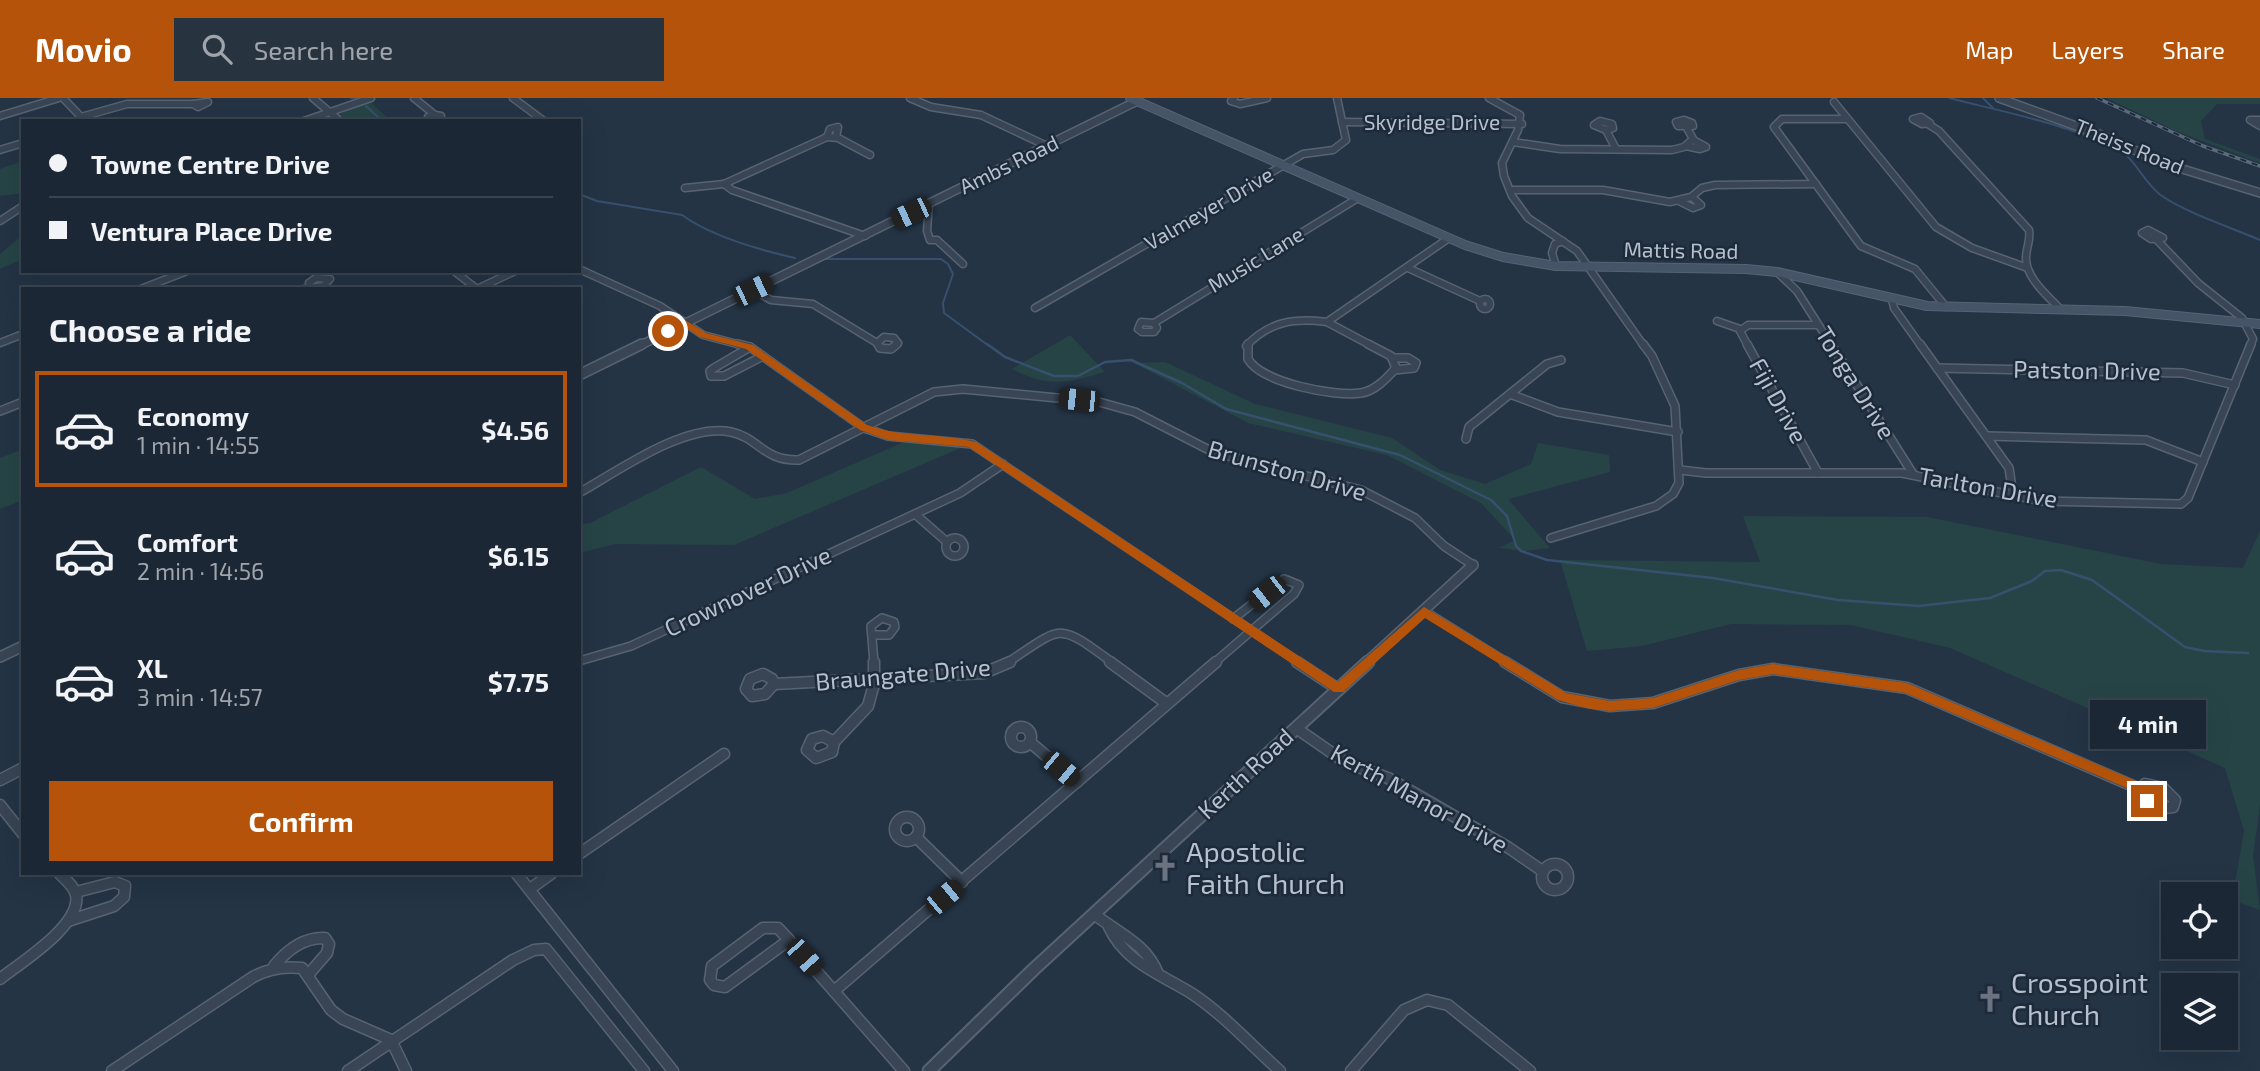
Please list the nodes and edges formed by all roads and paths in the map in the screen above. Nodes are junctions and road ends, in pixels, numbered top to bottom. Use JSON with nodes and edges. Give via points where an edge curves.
{"nodes":[{"id":1,"x":61,"y":98,"type":"edge"},
{"id":2,"x":313,"y":98,"type":"edge"},
{"id":3,"x":372,"y":98,"type":"edge"},
{"id":4,"x":414,"y":98,"type":"edge"},
{"id":5,"x":513,"y":98,"type":"edge"},
{"id":6,"x":910,"y":98,"type":"edge"},
{"id":7,"x":1234,"y":98,"type":"edge"},
{"id":8,"x":1267,"y":98,"type":"edge"},
{"id":9,"x":1337,"y":98,"type":"edge"},
{"id":10,"x":1489,"y":98,"type":"edge"},
{"id":11,"x":1999,"y":98,"type":"edge"},
{"id":12,"x":1242,"y":99,"type":"edge"},
{"id":13,"x":1133,"y":100,"type":"edge"},
{"id":14,"x":1834,"y":102,"type":"dead end"},
{"id":15,"x":193,"y":104,"type":"dead end"},
{"id":16,"x":331,"y":112,"type":"junction"},
{"id":17,"x":0,"y":116,"type":"edge"},
{"id":18,"x":436,"y":118,"type":"edge"},
{"id":19,"x":82,"y":119,"type":"edge"},
{"id":20,"x":310,"y":119,"type":"edge"},
{"id":21,"x":338,"y":119,"type":"edge"},
{"id":22,"x":541,"y":119,"type":"edge"},
{"id":23,"x":1847,"y":119,"type":"junction"},
{"id":24,"x":2260,"y":120,"type":"edge"},
{"id":25,"x":1342,"y":122,"type":"junction"},
{"id":26,"x":1521,"y":124,"type":"junction"},
{"id":27,"x":1928,"y":124,"type":"dead end"},
{"id":28,"x":2260,"y":126,"type":"edge"},
{"id":29,"x":1687,"y":128,"type":"dead end"},
{"id":30,"x":1606,"y":130,"type":"dead end"},
{"id":31,"x":1693,"y":140,"type":"junction"},
{"id":32,"x":1513,"y":142,"type":"junction"},
{"id":33,"x":21,"y":144,"type":"edge"},
{"id":34,"x":1047,"y":146,"type":"junction"},
{"id":35,"x":1686,"y":146,"type":"junction"},
{"id":36,"x":1616,"y":149,"type":"junction"},
{"id":37,"x":0,"y":150,"type":"edge"},
{"id":38,"x":870,"y":155,"type":"dead end"},
{"id":39,"x":1284,"y":166,"type":"junction"},
{"id":40,"x":724,"y":184,"type":"junction"},
{"id":41,"x":1816,"y":184,"type":"junction"},
{"id":42,"x":685,"y":188,"type":"dead end"},
{"id":43,"x":1511,"y":190,"type":"junction"},
{"id":44,"x":2260,"y":193,"type":"edge"},
{"id":45,"x":1692,"y":197,"type":"junction"},
{"id":46,"x":1358,"y":198,"type":"junction"},
{"id":47,"x":1679,"y":201,"type":"junction"},
{"id":48,"x":929,"y":204,"type":"junction"},
{"id":49,"x":21,"y":207,"type":"edge"},
{"id":50,"x":0,"y":221,"type":"edge"},
{"id":51,"x":865,"y":236,"type":"junction"},
{"id":52,"x":1449,"y":238,"type":"junction"},
{"id":53,"x":2157,"y":240,"type":"dead end"},
{"id":54,"x":1563,"y":241,"type":"junction"},
{"id":55,"x":962,"y":264,"type":"dead end"},
{"id":56,"x":1556,"y":266,"type":"junction"},
{"id":57,"x":1586,"y":267,"type":"junction"},
{"id":58,"x":2025,"y":267,"type":"junction"},
{"id":59,"x":1408,"y":268,"type":"junction"},
{"id":60,"x":581,"y":270,"type":"edge"},
{"id":61,"x":1777,"y":272,"type":"junction"},
{"id":62,"x":182,"y":273,"type":"edge"},
{"id":63,"x":457,"y":273,"type":"edge"},
{"id":64,"x":511,"y":273,"type":"edge"},
{"id":65,"x":1798,"y":276,"type":"junction"},
{"id":66,"x":146,"y":287,"type":"edge"},
{"id":67,"x":474,"y":287,"type":"edge"},
{"id":68,"x":481,"y":287,"type":"edge"},
{"id":69,"x":753,"y":290,"type":"junction"},
{"id":70,"x":1797,"y":291,"type":"junction"},
{"id":71,"x":1892,"y":299,"type":"junction"},
{"id":72,"x":1480,"y":301,"type":"dead end"},
{"id":73,"x":1903,"y":302,"type":"junction"},
{"id":74,"x":1946,"y":307,"type":"junction"},
{"id":75,"x":1035,"y":308,"type":"dead end"},
{"id":76,"x":2060,"y":309,"type":"junction"},
{"id":77,"x":1899,"y":311,"type":"junction"},
{"id":78,"x":1327,"y":321,"type":"junction"},
{"id":79,"x":1717,"y":321,"type":"dead end"},
{"id":80,"x":685,"y":323,"type":"junction"},
{"id":81,"x":1154,"y":323,"type":"dead end"},
{"id":82,"x":2246,"y":323,"type":"junction"},
{"id":83,"x":2260,"y":324,"type":"edge"},
{"id":84,"x":1817,"y":325,"type":"junction"},
{"id":85,"x":1741,"y":329,"type":"junction"},
{"id":86,"x":21,"y":335,"type":"edge"},
{"id":87,"x":0,"y":343,"type":"edge"},
{"id":88,"x":877,"y":343,"type":"dead end"},
{"id":89,"x":750,"y":347,"type":"junction"},
{"id":90,"x":763,"y":356,"type":"junction"},
{"id":91,"x":1392,"y":358,"type":"junction"},
{"id":92,"x":1561,"y":360,"type":"dead end"},
{"id":93,"x":1937,"y":368,"type":"junction"},
{"id":94,"x":1394,"y":370,"type":"junction"},
{"id":95,"x":581,"y":373,"type":"edge"},
{"id":96,"x":2235,"y":385,"type":"junction"},
{"id":97,"x":1510,"y":394,"type":"junction"},
{"id":98,"x":21,"y":403,"type":"edge"},
{"id":99,"x":0,"y":411,"type":"edge"},
{"id":100,"x":864,"y":428,"type":"junction"},
{"id":101,"x":1678,"y":432,"type":"junction"},
{"id":102,"x":1987,"y":436,"type":"junction"},
{"id":103,"x":1466,"y":439,"type":"dead end"},
{"id":104,"x":2203,"y":462,"type":"junction"},
{"id":105,"x":1003,"y":464,"type":"junction"},
{"id":106,"x":1680,"y":470,"type":"junction"},
{"id":107,"x":1818,"y":473,"type":"junction"},
{"id":108,"x":1913,"y":474,"type":"junction"},
{"id":109,"x":581,"y":490,"type":"edge"},
{"id":110,"x":2014,"y":495,"type":"junction"},
{"id":111,"x":915,"y":514,"type":"junction"},
{"id":112,"x":1550,"y":538,"type":"dead end"},
{"id":113,"x":947,"y":542,"type":"dead end"},
{"id":114,"x":1473,"y":565,"type":"joint"},
{"id":115,"x":1424,"y":611,"type":"junction"},
{"id":116,"x":1233,"y":619,"type":"junction"},
{"id":117,"x":1251,"y":631,"type":"junction"},
{"id":118,"x":874,"y":635,"type":"dead end"},
{"id":119,"x":21,"y":647,"type":"edge"},
{"id":120,"x":0,"y":657,"type":"edge"},
{"id":121,"x":581,"y":660,"type":"edge"},
{"id":122,"x":873,"y":680,"type":"junction"},
{"id":123,"x":774,"y":684,"type":"dead end"},
{"id":124,"x":1338,"y":688,"type":"junction"},
{"id":125,"x":1166,"y":703,"type":"junction"},
{"id":126,"x":1296,"y":728,"type":"junction"},
{"id":127,"x":834,"y":742,"type":"dead end"},
{"id":128,"x":1031,"y":743,"type":"dead end"},
{"id":129,"x":724,"y":754,"type":"dead end"},
{"id":130,"x":21,"y":769,"type":"edge"},
{"id":131,"x":0,"y":780,"type":"edge"},
{"id":132,"x":1077,"y":782,"type":"junction"},
{"id":133,"x":2140,"y":789,"type":"dead end"},
{"id":134,"x":0,"y":805,"type":"edge"},
{"id":135,"x":21,"y":831,"type":"edge"},
{"id":136,"x":916,"y":838,"type":"dead end"},
{"id":137,"x":581,"y":853,"type":"edge"},
{"id":138,"x":1541,"y":870,"type":"dead end"},
{"id":139,"x":61,"y":875,"type":"edge"},
{"id":140,"x":518,"y":875,"type":"edge"},
{"id":141,"x":549,"y":875,"type":"edge"},
{"id":142,"x":962,"y":882,"type":"junction"},
{"id":143,"x":530,"y":889,"type":"junction"},
{"id":144,"x":76,"y":892,"type":"junction"},
{"id":145,"x":1094,"y":914,"type":"junction"},
{"id":146,"x":68,"y":921,"type":"junction"},
{"id":147,"x":1109,"y":927,"type":"junction"},
{"id":148,"x":789,"y":940,"type":"junction"},
{"id":149,"x":1138,"y":946,"type":"junction"},
{"id":150,"x":1129,"y":954,"type":"junction"},
{"id":151,"x":274,"y":967,"type":"junction"},
{"id":152,"x":308,"y":975,"type":"junction"},
{"id":153,"x":1158,"y":975,"type":"junction"},
{"id":154,"x":0,"y":979,"type":"edge"},
{"id":155,"x":834,"y":991,"type":"junction"},
{"id":156,"x":391,"y":1040,"type":"junction"},
{"id":157,"x":1526,"y":1070,"type":"edge"},
{"id":158,"x":112,"y":1071,"type":"edge"},
{"id":159,"x":348,"y":1071,"type":"edge"},
{"id":160,"x":406,"y":1071,"type":"edge"},
{"id":161,"x":644,"y":1071,"type":"edge"},
{"id":162,"x":673,"y":1071,"type":"edge"},
{"id":163,"x":904,"y":1071,"type":"edge"},
{"id":164,"x":929,"y":1071,"type":"edge"},
{"id":165,"x":1280,"y":1071,"type":"edge"},
{"id":166,"x":1351,"y":1071,"type":"edge"}],
"edges":[{"from":1,"to":17,"type":"street"},
{"from":1,"to":19,"type":"street"},
{"from":2,"to":16,"type":"street"},
{"from":3,"to":16,"type":"street"},
{"from":4,"to":18,"type":"street"},
{"from":5,"to":22,"type":"street"},
{"from":6,"to":34,"type":"street","via":[[931,107],[981,115]]},
{"from":7,"to":12,"type":"street","via":[[1234,104]]},
{"from":8,"to":12,"type":"street"},
{"from":9,"to":25,"type":"street"},
{"from":10,"to":26,"type":"street","via":[[1520,116]]},
{"from":11,"to":44,"type":"street","name":"Theiss Road","via":[[2173,167]]},
{"from":13,"to":34,"type":"street","name":"Ambs Road"},
{"from":13,"to":39,"type":"main road","name":"Mattis Road"},
{"from":14,"to":23,"type":"street"},
{"from":15,"to":19,"type":"street","via":[[127,104]]},
{"from":16,"to":20,"type":"street"},
{"from":16,"to":21,"type":"street"},
{"from":23,"to":41,"type":"street","via":[[1782,118],[1776,122],[1774,127]]},
{"from":23,"to":58,"type":"street","via":[[1936,227],[1972,248]]},
{"from":24,"to":28,"type":"street","via":[[2250,120]]},
{"from":25,"to":26,"type":"street","name":"Skyridge Drive"},
{"from":25,"to":39,"type":"street","name":"Valmeyer Drive","via":[[1344,145],[1303,154]]},
{"from":26,"to":32,"type":"street"},
{"from":27,"to":58,"type":"street","via":[[2029,230]]},
{"from":29,"to":31,"type":"street"},
{"from":30,"to":36,"type":"street"},
{"from":31,"to":35,"type":"street"},
{"from":31,"to":35,"type":"street","name":"Skyridge Drive","via":[[1706,147]]},
{"from":32,"to":36,"type":"street","name":"Skyridge Drive","via":[[1560,149]]},
{"from":32,"to":43,"type":"street","via":[[1504,153],[1502,170]]},
{"from":33,"to":37,"type":"street"},
{"from":34,"to":48,"type":"street","name":"Ambs Road"},
{"from":35,"to":36,"type":"street","name":"Skyridge Drive"},
{"from":38,"to":40,"type":"street","via":[[831,137]]},
{"from":39,"to":46,"type":"main road","name":"Mattis Road"},
{"from":39,"to":75,"type":"street","name":"Valmeyer Drive"},
{"from":40,"to":42,"type":"street"},
{"from":40,"to":51,"type":"street"},
{"from":41,"to":45,"type":"street","via":[[1714,185]]},
{"from":41,"to":74,"type":"street","via":[[1861,246],[1915,269]]},
{"from":43,"to":47,"type":"street","via":[[1603,190],[1654,201]]},
{"from":43,"to":54,"type":"street","via":[[1526,217]]},
{"from":45,"to":47,"type":"street"},
{"from":45,"to":47,"type":"street","via":[[1701,205],[1693,208]]},
{"from":46,"to":52,"type":"main road","name":"Mattis Road"},
{"from":46,"to":81,"type":"street","name":"Music Lane"},
{"from":48,"to":51,"type":"street","name":"Ambs Road"},
{"from":48,"to":55,"type":"street","via":[[930,240],[937,240]]},
{"from":49,"to":50,"type":"street"},
{"from":51,"to":69,"type":"street","name":"Ambs Road"},
{"from":52,"to":56,"type":"main road","name":"Mattis Road","via":[[1503,257]]},
{"from":52,"to":59,"type":"street"},
{"from":53,"to":82,"type":"street"},
{"from":54,"to":56,"type":"street","via":[[1555,244],[1552,253]]},
{"from":54,"to":57,"type":"street","via":[[1577,251]]},
{"from":56,"to":57,"type":"main road","name":"Mattis Road"},
{"from":57,"to":61,"type":"main road","name":"Mattis Road"},
{"from":57,"to":101,"type":"street","via":[[1656,361],[1675,406]]},
{"from":58,"to":76,"type":"street"},
{"from":59,"to":72,"type":"street"},
{"from":59,"to":78,"type":"street"},
{"from":60,"to":80,"type":"street","via":[[660,306]]},
{"from":61,"to":65,"type":"main road","name":"Mattis Road"},
{"from":61,"to":70,"type":"street","name":"Tonga Drive"},
{"from":62,"to":66,"type":"street"},
{"from":63,"to":67,"type":"street"},
{"from":64,"to":68,"type":"street"},
{"from":65,"to":70,"type":"street"},
{"from":65,"to":71,"type":"main road","name":"Mattis Road"},
{"from":69,"to":80,"type":"street","name":"Ambs Road"},
{"from":69,"to":88,"type":"street","via":[[771,300],[813,304]]},
{"from":70,"to":84,"type":"street","name":"Tonga Drive"},
{"from":71,"to":73,"type":"main road","name":"Mattis Road"},
{"from":71,"to":77,"type":"street"},
{"from":73,"to":74,"type":"main road","name":"Mattis Road"},
{"from":73,"to":77,"type":"street","via":[[1904,310]]},
{"from":74,"to":76,"type":"main road","name":"Mattis Road"},
{"from":76,"to":82,"type":"main road","name":"Mattis Road"},
{"from":77,"to":93,"type":"street"},
{"from":78,"to":91,"type":"street"},
{"from":78,"to":94,"type":"street","via":[[1300,318],[1269,325],[1246,346],[1248,359],[1269,376],[1350,394],[1365,393]]},
{"from":79,"to":85,"type":"street","name":"Fiji Drive"},
{"from":80,"to":89,"type":"street","via":[[703,335]]},
{"from":80,"to":95,"type":"street","name":"Ambs Road"},
{"from":82,"to":83,"type":"main road","name":"Mattis Road"},
{"from":82,"to":96,"type":"street","name":"Tarlton Drive","via":[[2253,339]]},
{"from":84,"to":85,"type":"street","name":"Fiji Drive","via":[[1748,325]]},
{"from":84,"to":108,"type":"street","name":"Tonga Drive"},
{"from":85,"to":107,"type":"street","name":"Fiji Drive"},
{"from":86,"to":87,"type":"street"},
{"from":89,"to":90,"type":"street"},
{"from":89,"to":90,"type":"street","via":[[714,368],[711,376],[723,376]]},
{"from":90,"to":100,"type":"street"},
{"from":91,"to":94,"type":"street"},
{"from":91,"to":94,"type":"street","via":[[1416,363],[1414,368]]},
{"from":92,"to":97,"type":"street","via":[[1547,363]]},
{"from":93,"to":96,"type":"street","name":"Patston Drive","via":[[2183,373]]},
{"from":93,"to":102,"type":"street"},
{"from":96,"to":104,"type":"street","name":"Tarlton Drive"},
{"from":97,"to":101,"type":"street","via":[[1558,412]]},
{"from":97,"to":103,"type":"street","via":[[1469,427]]},
{"from":98,"to":99,"type":"street"},
{"from":100,"to":105,"type":"street","via":[[888,436],[972,444]]},
{"from":100,"to":109,"type":"street","name":"Brunston Drive","via":[[789,461],[761,452],[735,433],[700,431]]},
{"from":100,"to":114,"type":"street","name":"Brunston Drive","via":[[934,392],[963,388],[1099,402],[1135,412],[1213,452],[1362,490],[1415,518]]},
{"from":101,"to":106,"type":"street"},
{"from":102,"to":104,"type":"street","via":[[2146,440]]},
{"from":102,"to":110,"type":"street","via":[[2009,468]]},
{"from":104,"to":110,"type":"street","name":"Tarlton Drive","via":[[2181,504],[2042,501]]},
{"from":105,"to":111,"type":"street","name":"Crownover Drive","via":[[960,493]]},
{"from":105,"to":116,"type":"street"},
{"from":106,"to":107,"type":"street","name":"Tarlton Drive"},
{"from":106,"to":112,"type":"street","via":[[1677,488],[1656,506]]},
{"from":107,"to":108,"type":"street","name":"Tarlton Drive"},
{"from":108,"to":110,"type":"street","name":"Tarlton Drive"},
{"from":111,"to":113,"type":"street"},
{"from":111,"to":121,"type":"street","name":"Crownover Drive","via":[[631,646]]},
{"from":114,"to":115,"type":"street","name":"Kerth Road"},
{"from":115,"to":124,"type":"street","name":"Kerth Road"},
{"from":115,"to":133,"type":"street","via":[[1562,696],[1586,703],[1653,703],[1773,669],[1907,688]]},
{"from":116,"to":117,"type":"street"},
{"from":116,"to":117,"type":"street","via":[[1284,579],[1294,581],[1298,585],[1294,594]]},
{"from":117,"to":124,"type":"street"},
{"from":117,"to":125,"type":"street"},
{"from":118,"to":122,"type":"street"},
{"from":119,"to":120,"type":"street"},
{"from":122,"to":123,"type":"street","name":"Braungate Drive"},
{"from":122,"to":125,"type":"street","name":"Braungate Drive","via":[[984,673],[1002,667],[1052,632],[1061,632],[1076,636]]},
{"from":122,"to":127,"type":"street","via":[[862,716]]},
{"from":124,"to":126,"type":"street","name":"Kerth Road"},
{"from":125,"to":132,"type":"street"},
{"from":126,"to":138,"type":"street","name":"Kerth Manor Drive","via":[[1345,762],[1388,778]]},
{"from":126,"to":145,"type":"street","name":"Kerth Road"},
{"from":128,"to":132,"type":"street"},
{"from":129,"to":137,"type":"street"},
{"from":130,"to":131,"type":"street"},
{"from":132,"to":142,"type":"street"},
{"from":134,"to":135,"type":"street"},
{"from":136,"to":142,"type":"street"},
{"from":139,"to":144,"type":"street"},
{"from":140,"to":143,"type":"street"},
{"from":141,"to":143,"type":"street"},
{"from":142,"to":155,"type":"street"},
{"from":143,"to":162,"type":"street"},
{"from":144,"to":146,"type":"street"},
{"from":144,"to":146,"type":"street","via":[[115,882],[125,886],[124,897],[114,906]]},
{"from":145,"to":147,"type":"street"},
{"from":145,"to":164,"type":"street","name":"Kerth Road"},
{"from":146,"to":154,"type":"street"},
{"from":147,"to":149,"type":"street"},
{"from":147,"to":150,"type":"street"},
{"from":148,"to":148,"type":"street","via":[[778,928],[763,928],[712,967],[710,980],[725,987]]},
{"from":148,"to":155,"type":"street"},
{"from":149,"to":150,"type":"street"},
{"from":149,"to":153,"type":"street","via":[[1155,963]]},
{"from":150,"to":153,"type":"street"},
{"from":151,"to":152,"type":"street","via":[[302,968]]},
{"from":151,"to":152,"type":"street","via":[[306,941],[325,938],[327,953]]},
{"from":151,"to":158,"type":"street"},
{"from":152,"to":156,"type":"street","via":[[331,1010]]},
{"from":153,"to":165,"type":"street","via":[[1192,994]]},
{"from":155,"to":163,"type":"street"},
{"from":156,"to":159,"type":"street"},
{"from":156,"to":160,"type":"street"},
{"from":156,"to":161,"type":"street","via":[[513,960],[546,949]]},
{"from":157,"to":166,"type":"street","via":[[1448,1005],[1427,1000],[1404,1010]]}]}
